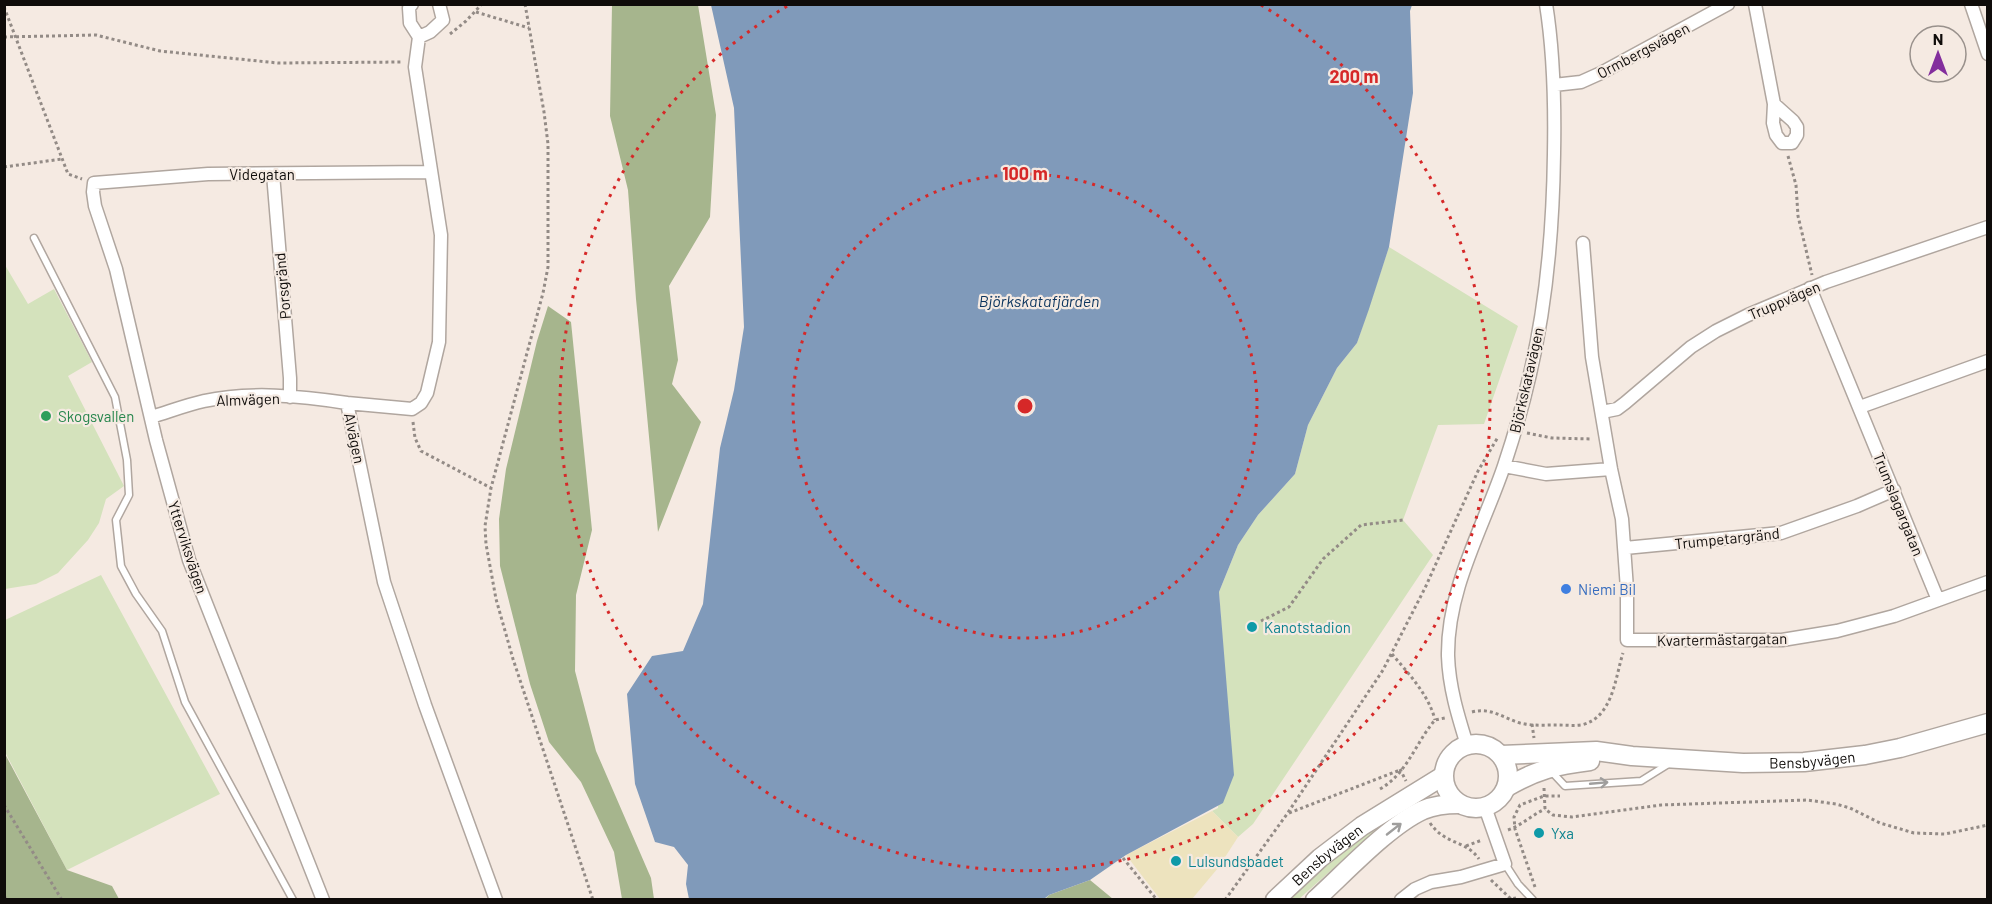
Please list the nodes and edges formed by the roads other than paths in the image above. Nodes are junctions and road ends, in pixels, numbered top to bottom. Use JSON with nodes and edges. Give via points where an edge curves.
{"nodes":[{"id":1,"x":412,"y":4,"type":"edge"},
{"id":2,"x":439,"y":4,"type":"edge"},
{"id":3,"x":1546,"y":4,"type":"edge"},
{"id":4,"x":1728,"y":4,"type":"edge"},
{"id":5,"x":1755,"y":4,"type":"edge"},
{"id":6,"x":1971,"y":4,"type":"edge"},
{"id":7,"x":419,"y":37,"type":"junction"},
{"id":8,"x":1988,"y":54,"type":"edge"},
{"id":9,"x":1554,"y":85,"type":"junction"},
{"id":10,"x":1774,"y":105,"type":"junction"},
{"id":11,"x":432,"y":172,"type":"junction"},
{"id":12,"x":273,"y":174,"type":"junction"},
{"id":13,"x":94,"y":183,"type":"joint"},
{"id":14,"x":1988,"y":227,"type":"edge"},
{"id":15,"x":34,"y":238,"type":"dead end"},
{"id":16,"x":1583,"y":243,"type":"dead end"},
{"id":17,"x":1810,"y":288,"type":"junction"},
{"id":18,"x":1988,"y":361,"type":"edge"},
{"id":19,"x":290,"y":397,"type":"junction"},
{"id":20,"x":347,"y":403,"type":"junction"},
{"id":21,"x":1860,"y":407,"type":"junction"},
{"id":22,"x":1602,"y":412,"type":"junction"},
{"id":23,"x":151,"y":417,"type":"junction"},
{"id":24,"x":1504,"y":466,"type":"junction"},
{"id":25,"x":1611,"y":469,"type":"junction"},
{"id":26,"x":1894,"y":490,"type":"junction"},
{"id":27,"x":1625,"y":548,"type":"junction"},
{"id":28,"x":1988,"y":582,"type":"edge"},
{"id":29,"x":1938,"y":600,"type":"junction"},
{"id":30,"x":1988,"y":723,"type":"edge"},
{"id":31,"x":1467,"y":745,"type":"junction"},
{"id":32,"x":1501,"y":754,"type":"junction"},
{"id":33,"x":1632,"y":756,"type":"junction"},
{"id":34,"x":1675,"y":759,"type":"junction"},
{"id":35,"x":1544,"y":769,"type":"junction"},
{"id":36,"x":1443,"y":776,"type":"junction"},
{"id":37,"x":1507,"y":787,"type":"junction"},
{"id":38,"x":1459,"y":804,"type":"junction"},
{"id":39,"x":1485,"y":807,"type":"junction"},
{"id":40,"x":1505,"y":864,"type":"junction"},
{"id":41,"x":293,"y":900,"type":"edge"},
{"id":42,"x":323,"y":900,"type":"edge"},
{"id":43,"x":496,"y":900,"type":"edge"},
{"id":44,"x":1275,"y":900,"type":"edge"},
{"id":45,"x":1316,"y":900,"type":"edge"},
{"id":46,"x":1401,"y":900,"type":"edge"},
{"id":47,"x":1533,"y":900,"type":"edge"}],
"edges":[{"from":1,"to":7,"type":"street","via":[[410,23]]},
{"from":2,"to":7,"type":"street","via":[[443,20]]},
{"from":3,"to":9,"type":"street","name":"Björkskatavägen"},
{"from":4,"to":9,"type":"street","name":"Ormbergsvägen","via":[[1601,73],[1581,82]]},
{"from":5,"to":10,"type":"street"},
{"from":6,"to":8,"type":"street"},
{"from":7,"to":11,"type":"street","via":[[415,68]]},
{"from":9,"to":24,"type":"street","name":"Björkskatavägen","via":[[1549,262],[1534,354]]},
{"from":10,"to":10,"type":"street","via":[[1797,127],[1796,139],[1789,144],[1776,135]]},
{"from":11,"to":12,"type":"street","name":"Videgatan"},
{"from":11,"to":20,"type":"street","name":"Alvägen","via":[[441,235],[439,342],[427,393],[412,409]]},
{"from":12,"to":13,"type":"street","name":"Videgatan","via":[[208,174]]},
{"from":12,"to":19,"type":"street","name":"Porsgränd"},
{"from":13,"to":23,"type":"street","name":"Ytterviksvägen","via":[[95,206],[116,269]]},
{"from":14,"to":17,"type":"street","name":"Truppvägen"},
{"from":15,"to":41,"type":"lane","via":[[115,397],[129,495],[116,520],[121,566],[162,632],[185,702]]},
{"from":16,"to":22,"type":"street","via":[[1592,357]]},
{"from":17,"to":21,"type":"street","name":"Trumslagargatan"},
{"from":17,"to":22,"type":"street","name":"Truppvägen","via":[[1716,332],[1683,353],[1625,404]]},
{"from":18,"to":21,"type":"street"},
{"from":19,"to":20,"type":"street","name":"Almvägen"},
{"from":19,"to":23,"type":"street","name":"Almvägen","via":[[206,401]]},
{"from":20,"to":43,"type":"street","name":"Alvägen","via":[[384,582]]},
{"from":21,"to":26,"type":"street","name":"Trumslagargatan"},
{"from":22,"to":25,"type":"street"},
{"from":23,"to":42,"type":"street","name":"Ytterviksvägen","via":[[189,560]]},
{"from":24,"to":25,"type":"street","via":[[1546,474]]},
{"from":24,"to":31,"type":"street","name":"Björkskatavägen","via":[[1462,577],[1451,623],[1449,668]]},
{"from":25,"to":27,"type":"street"},
{"from":26,"to":27,"type":"street","name":"Trumpetargränd","via":[[1781,533]]},
{"from":26,"to":29,"type":"street","name":"Trumslagargatan"},
{"from":27,"to":29,"type":"street","name":"Kvartermästargatan","via":[[1627,640],[1782,640],[1836,631]]},
{"from":28,"to":29,"type":"street","name":"Kvartermästargatan"},
{"from":30,"to":34,"type":"main road","name":"Bensbyvägen","via":[[1900,748],[1823,761],[1743,763]]},
{"from":31,"to":32,"type":"main road","via":[[1487,746]]},
{"from":31,"to":36,"type":"main road","via":[[1451,756]]},
{"from":32,"to":33,"type":"main road","name":"Bensbyvägen","via":[[1596,751]]},
{"from":32,"to":37,"type":"main road","via":[[1508,770]]},
{"from":33,"to":34,"type":"main road","name":"Bensbyvägen"},
{"from":33,"to":35,"type":"main road","name":"Bensbyvägen"},
{"from":35,"to":34,"type":"lane","one_way":true,"via":[[1565,786],[1641,781]]},
{"from":35,"to":37,"type":"main road","name":"Bensbyvägen"},
{"from":36,"to":38,"type":"main road","via":[[1448,792]]},
{"from":36,"to":44,"type":"main road","name":"Bensbyvägen","via":[[1362,825]]},
{"from":37,"to":39,"type":"main road","via":[[1498,800]]},
{"from":38,"to":39,"type":"main road"},
{"from":45,"to":38,"type":"main road","name":"Bensbyvägen","one_way":true,"via":[[1398,826],[1423,810]]},
{"from":39,"to":40,"type":"street"},
{"from":40,"to":46,"type":"street","via":[[1431,882]]},
{"from":40,"to":47,"type":"lane"}]}
